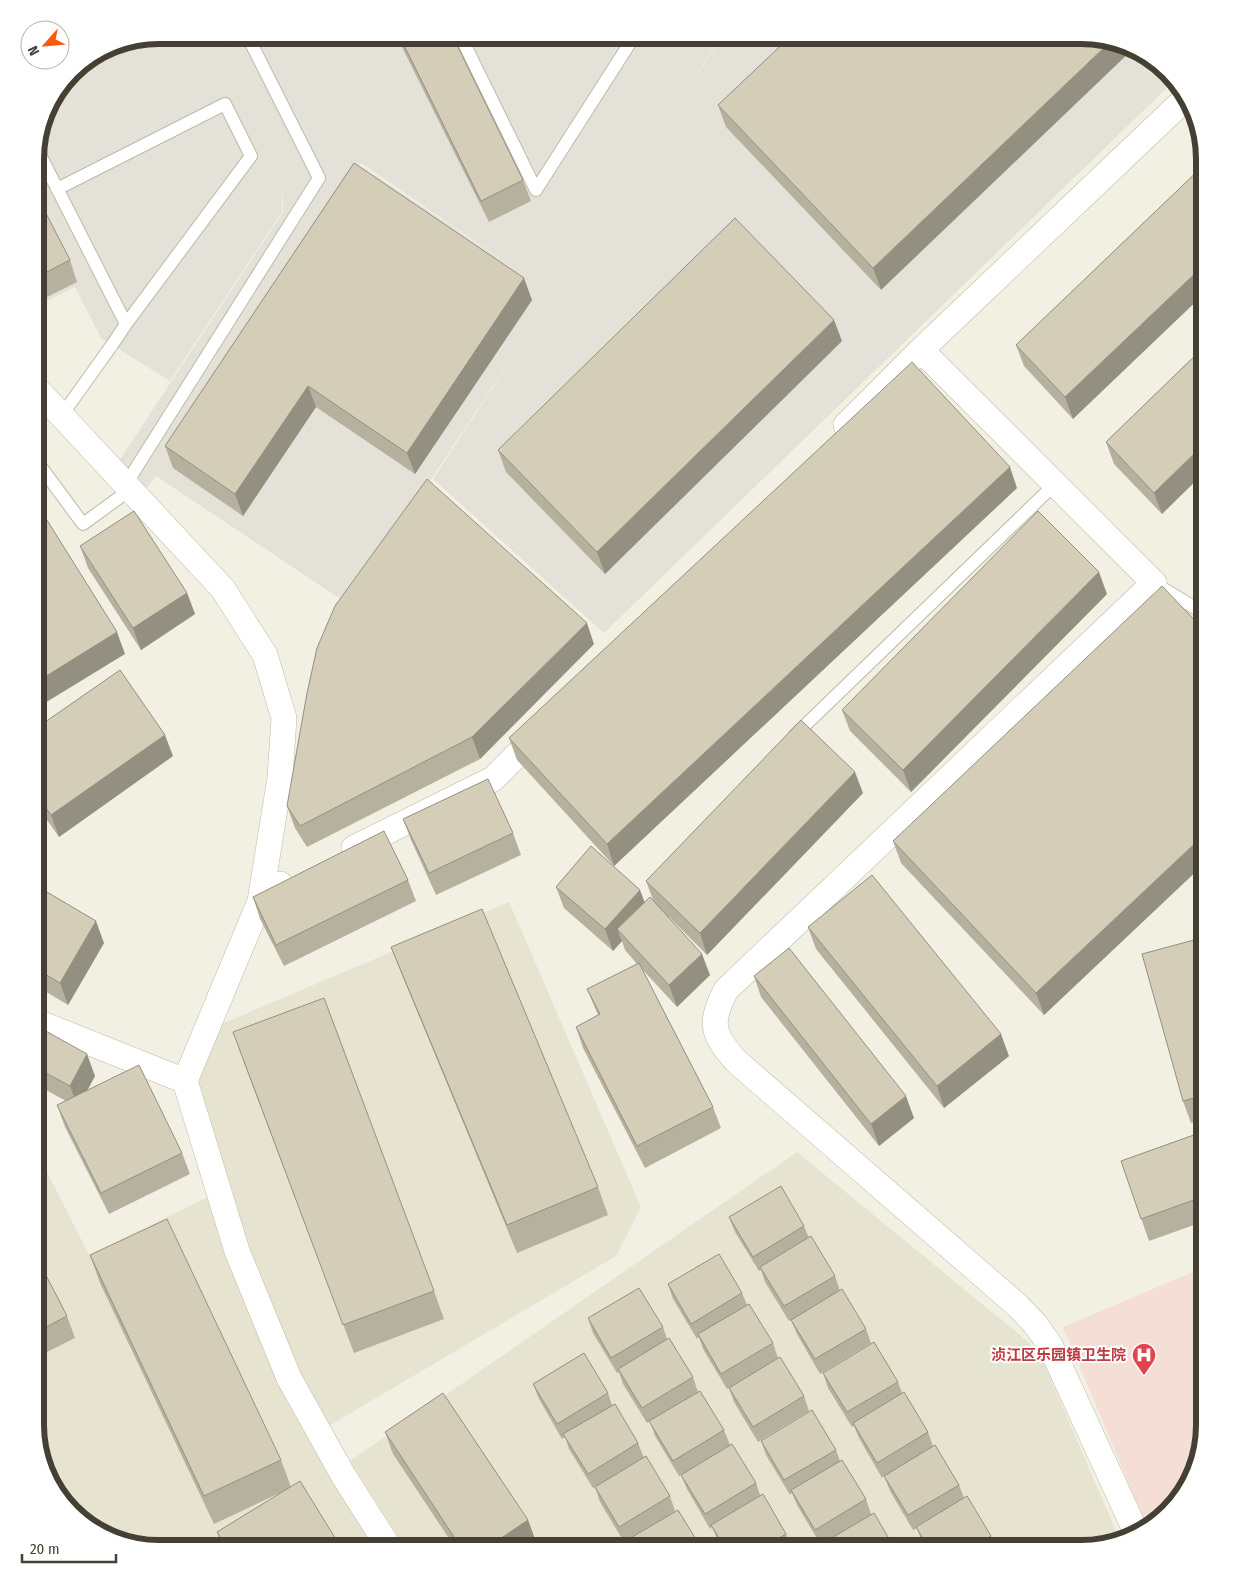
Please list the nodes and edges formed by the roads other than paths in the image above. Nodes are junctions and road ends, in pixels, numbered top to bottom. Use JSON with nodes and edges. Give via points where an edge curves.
{"nodes":[{"id":1,"x":252,"y":44,"type":"edge"},
{"id":2,"x":464,"y":44,"type":"edge"},
{"id":3,"x":628,"y":44,"type":"edge"},
{"id":4,"x":1181,"y":103,"type":"edge"},
{"id":5,"x":44,"y":163,"type":"edge"},
{"id":6,"x":57,"y":189,"type":"junction"},
{"id":7,"x":126,"y":324,"type":"junction"},
{"id":8,"x":921,"y":350,"type":"junction"},
{"id":9,"x":44,"y":397,"type":"edge"},
{"id":10,"x":62,"y":416,"type":"junction"},
{"id":11,"x":830,"y":441,"type":"edge"},
{"id":12,"x":44,"y":471,"type":"edge"},
{"id":13,"x":1055,"y":484,"type":"junction"},
{"id":14,"x":128,"y":487,"type":"junction"},
{"id":15,"x":1154,"y":584,"type":"junction"},
{"id":16,"x":1196,"y":609,"type":"edge"},
{"id":17,"x":556,"y":716,"type":"edge"},
{"id":18,"x":790,"y":740,"type":"edge"},
{"id":19,"x":338,"y":856,"type":"edge"},
{"id":20,"x":303,"y":873,"type":"edge"},
{"id":21,"x":260,"y":901,"type":"junction"},
{"id":22,"x":44,"y":1025,"type":"edge"},
{"id":23,"x":185,"y":1081,"type":"junction"},
{"id":24,"x":1134,"y":1527,"type":"edge"},
{"id":25,"x":384,"y":1540,"type":"edge"}],
"edges":[{"from":1,"to":14,"type":"lane","via":[[319,178]]},
{"from":2,"to":3,"type":"lane","via":[[536,190]]},
{"from":4,"to":8,"type":"street"},
{"from":5,"to":6,"type":"lane"},
{"from":6,"to":7,"type":"lane"},
{"from":6,"to":7,"type":"lane","via":[[226,104],[251,156]]},
{"from":7,"to":10,"type":"lane"},
{"from":8,"to":11,"type":"street"},
{"from":8,"to":13,"type":"street"},
{"from":9,"to":10,"type":"street"},
{"from":10,"to":14,"type":"street"},
{"from":12,"to":14,"type":"lane","via":[[83,524]]},
{"from":13,"to":15,"type":"street"},
{"from":13,"to":18,"type":"lane"},
{"from":14,"to":21,"type":"street","via":[[223,589],[265,655],[284,718],[280,778]]},
{"from":15,"to":16,"type":"lane"},
{"from":15,"to":24,"type":"street","via":[[726,990],[716,1008],[715,1025],[721,1044],[736,1061],[1035,1324],[1050,1345]]},
{"from":17,"to":19,"type":"street","via":[[493,779]]},
{"from":20,"to":21,"type":"street","via":[[277,886]]},
{"from":21,"to":23,"type":"street"},
{"from":22,"to":23,"type":"street"},
{"from":23,"to":25,"type":"street","via":[[236,1251],[289,1378],[343,1475]]}]}
